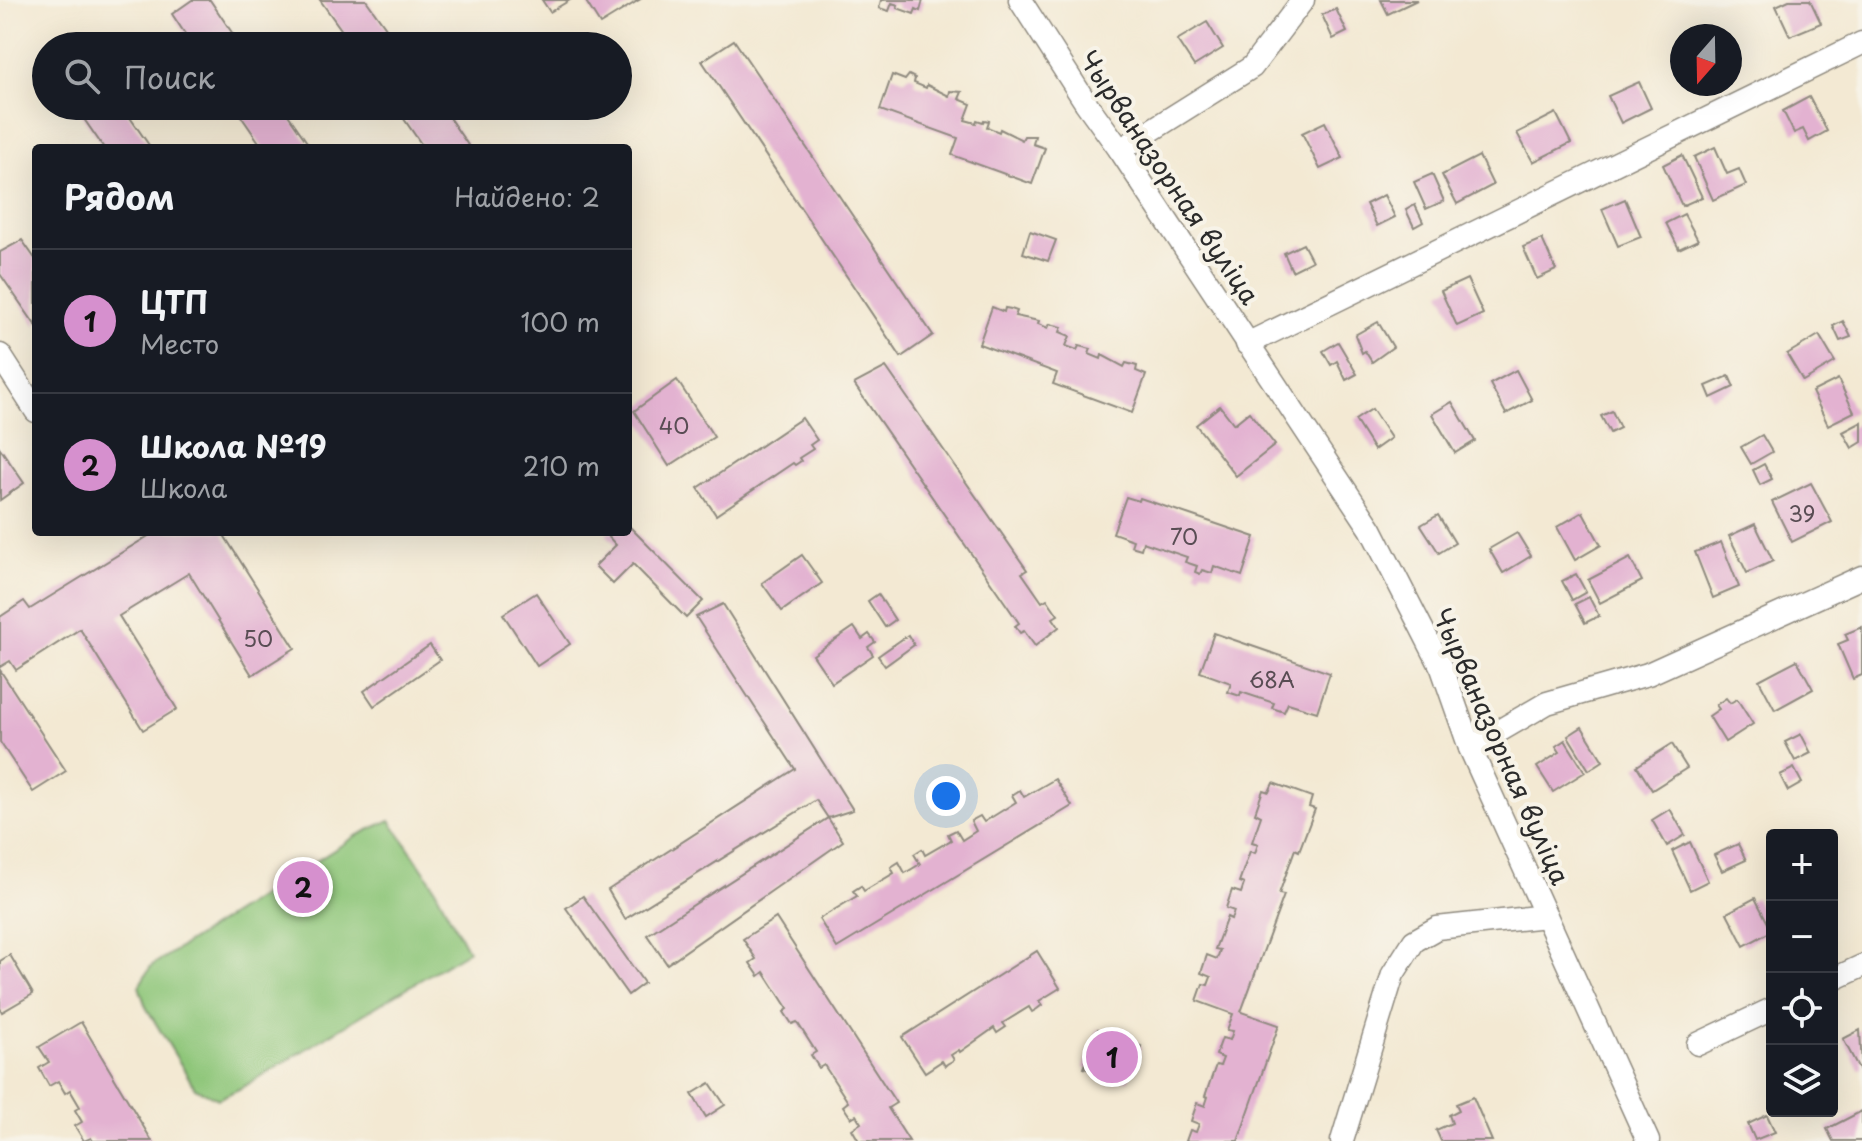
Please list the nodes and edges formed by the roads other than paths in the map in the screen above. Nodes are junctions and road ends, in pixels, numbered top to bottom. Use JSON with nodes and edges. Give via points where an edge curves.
{"nodes":[{"id":1,"x":1020,"y":0,"type":"edge"},
{"id":2,"x":1303,"y":0,"type":"edge"},
{"id":3,"x":1862,"y":43,"type":"edge"},
{"id":4,"x":1120,"y":150,"type":"junction"},
{"id":5,"x":1247,"y":344,"type":"junction"},
{"id":6,"x":0,"y":355,"type":"edge"},
{"id":7,"x":32,"y":405,"type":"edge"},
{"id":8,"x":1862,"y":577,"type":"edge"},
{"id":9,"x":1470,"y":748,"type":"junction"},
{"id":10,"x":1546,"y":916,"type":"junction"},
{"id":11,"x":1862,"y":966,"type":"edge"},
{"id":12,"x":1838,"y":977,"type":"edge"},
{"id":13,"x":1766,"y":1012,"type":"edge"},
{"id":14,"x":1698,"y":1044,"type":"dead end"},
{"id":15,"x":1342,"y":1141,"type":"edge"},
{"id":16,"x":1648,"y":1141,"type":"edge"}],
"edges":[{"from":1,"to":4,"type":"street","name":"Чырваназорная вуліца"},
{"from":2,"to":4,"type":"street","via":[[1252,67]]},
{"from":3,"to":5,"type":"street","name":"Чырваназорная вуліца"},
{"from":4,"to":5,"type":"street","name":"Чырваназорная вуліца"},
{"from":5,"to":9,"type":"street","name":"Чырваназорная вуліца","via":[[1371,529],[1442,668]]},
{"from":6,"to":7,"type":"street"},
{"from":8,"to":9,"type":"street","via":[[1648,674],[1547,703]]},
{"from":9,"to":10,"type":"street","name":"Чырваназорная вуліца"},
{"from":10,"to":15,"type":"street","name":"Чырваназорная вуліца","via":[[1437,928],[1414,941],[1393,974]]},
{"from":10,"to":16,"type":"street"},
{"from":11,"to":12,"type":"street"},
{"from":13,"to":14,"type":"street"}]}
